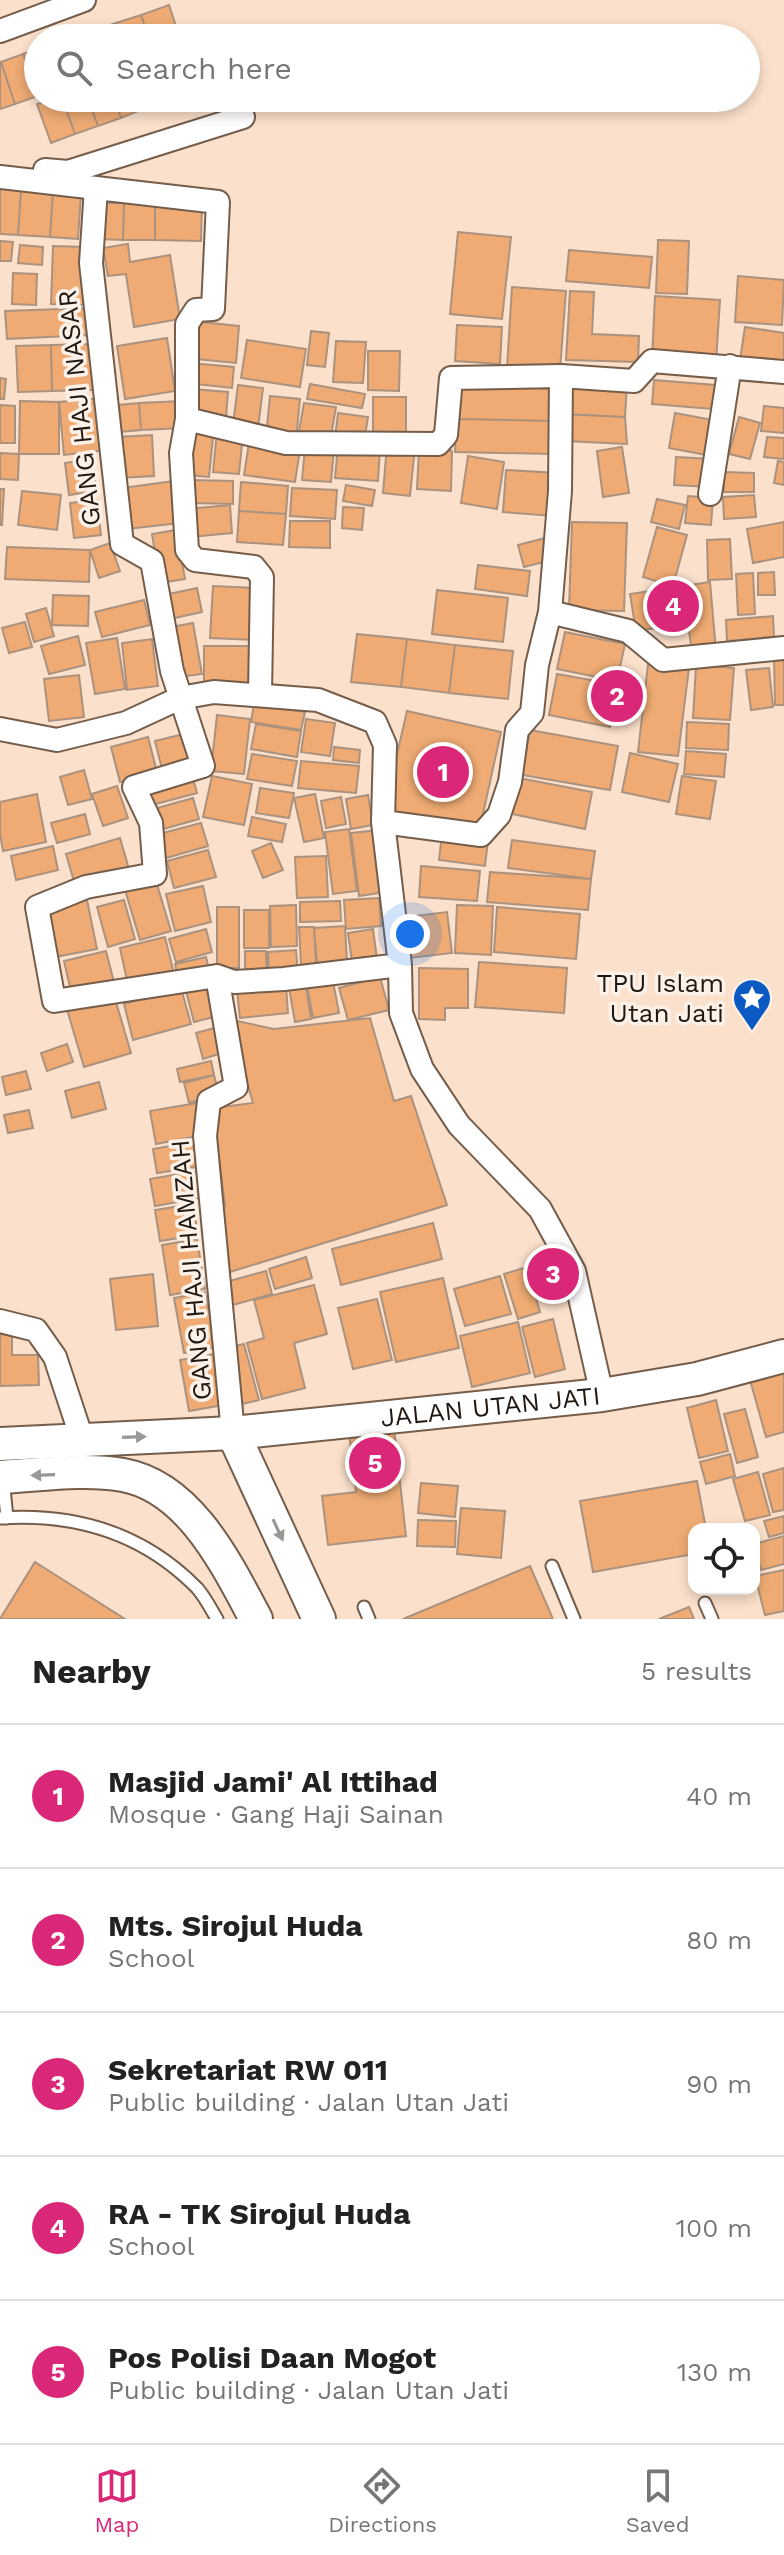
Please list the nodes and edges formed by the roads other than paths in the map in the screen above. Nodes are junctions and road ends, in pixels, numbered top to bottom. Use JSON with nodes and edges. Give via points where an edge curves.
{"nodes":[{"id":1,"x":84,"y":0,"type":"edge"},
{"id":2,"x":0,"y":31,"type":"edge"},
{"id":3,"x":243,"y":117,"type":"dead end"},
{"id":4,"x":0,"y":166,"type":"edge"},
{"id":5,"x":0,"y":177,"type":"edge"},
{"id":6,"x":96,"y":188,"type":"junction"},
{"id":7,"x":730,"y":366,"type":"junction"},
{"id":8,"x":784,"y":372,"type":"edge"},
{"id":9,"x":561,"y":376,"type":"junction"},
{"id":10,"x":187,"y":419,"type":"junction"},
{"id":11,"x":710,"y":494,"type":"dead end"},
{"id":12,"x":550,"y":612,"type":"junction"},
{"id":13,"x":784,"y":648,"type":"edge"},
{"id":14,"x":260,"y":694,"type":"junction"},
{"id":15,"x":180,"y":698,"type":"junction"},
{"id":16,"x":0,"y":729,"type":"edge"},
{"id":17,"x":383,"y":822,"type":"junction"},
{"id":18,"x":400,"y":965,"type":"junction"},
{"id":19,"x":217,"y":976,"type":"junction"},
{"id":20,"x":0,"y":1321,"type":"edge"},
{"id":21,"x":784,"y":1356,"type":"edge"},
{"id":22,"x":602,"y":1395,"type":"junction"},
{"id":23,"x":287,"y":1428,"type":"junction"},
{"id":24,"x":233,"y":1433,"type":"junction"},
{"id":25,"x":82,"y":1439,"type":"junction"},
{"id":26,"x":0,"y":1444,"type":"edge"},
{"id":27,"x":2,"y":1476,"type":"edge"},
{"id":28,"x":255,"y":1481,"type":"junction"},
{"id":29,"x":4,"y":1518,"type":"edge"},
{"id":30,"x":552,"y":1566,"type":"dead end"},
{"id":31,"x":705,"y":1603,"type":"dead end"},
{"id":32,"x":364,"y":1607,"type":"dead end"},
{"id":33,"x":217,"y":1619,"type":"edge"},
{"id":34,"x":256,"y":1619,"type":"edge"},
{"id":35,"x":319,"y":1619,"type":"edge"},
{"id":36,"x":369,"y":1619,"type":"edge"},
{"id":37,"x":574,"y":1619,"type":"edge"},
{"id":38,"x":712,"y":1619,"type":"edge"}],
"edges":[{"from":1,"to":2,"type":"street"},
{"from":3,"to":4,"type":"street","via":[[68,172]]},
{"from":5,"to":6,"type":"street"},
{"from":6,"to":10,"type":"street","via":[[218,202],[213,309],[196,310],[187,324]]},
{"from":6,"to":15,"type":"street","name":"GANG HAJI NASAR","via":[[91,263],[122,544],[152,561]]},
{"from":7,"to":8,"type":"street"},
{"from":7,"to":9,"type":"street","via":[[652,361],[634,381]]},
{"from":7,"to":11,"type":"street"},
{"from":9,"to":10,"type":"street","via":[[451,378],[446,435],[438,444],[286,443]]},
{"from":9,"to":12,"type":"street","via":[[560,491]]},
{"from":10,"to":14,"type":"street","via":[[181,453],[187,550],[195,560],[254,567],[262,577]]},
{"from":12,"to":13,"type":"street","via":[[628,631],[663,660]]},
{"from":12,"to":17,"type":"street","via":[[532,713],[517,730],[499,815],[481,835]]},
{"from":14,"to":15,"type":"street","via":[[214,692]]},
{"from":14,"to":17,"type":"street","via":[[318,700],[375,722],[385,745]]},
{"from":15,"to":16,"type":"street","via":[[126,723],[57,740]]},
{"from":15,"to":19,"type":"street","via":[[203,766],[134,787],[151,823],[155,874],[86,887],[37,907],[54,1001]]},
{"from":17,"to":18,"type":"street"},
{"from":18,"to":19,"type":"street","via":[[284,979],[234,982]]},
{"from":18,"to":22,"type":"street","via":[[401,1013],[422,1069],[459,1125],[540,1209],[574,1271]]},
{"from":19,"to":24,"type":"street","name":"GANG HAJI HAMZAH","via":[[236,1087],[209,1101],[205,1136]]},
{"from":20,"to":25,"type":"street","via":[[36,1330],[55,1357]]},
{"from":21,"to":22,"type":"main road","name":"JALAN UTAN JATI","via":[[697,1379]]},
{"from":22,"to":23,"type":"main road","name":"JALAN UTAN JATI"},
{"from":23,"to":24,"type":"main road","name":"JALAN UTAN JATI"},
{"from":23,"to":28,"type":"main road","via":[[262,1445]]},
{"from":25,"to":24,"type":"main road","name":"JALAN UTAN JATI","one_way":true},
{"from":24,"to":28,"type":"main road"},
{"from":25,"to":26,"type":"main road","name":"JALAN UTAN JATI"},
{"from":27,"to":29,"type":"lane"},
{"from":34,"to":27,"type":"main road","one_way":true,"via":[[209,1539],[169,1497],[141,1481],[103,1473]]},
{"from":28,"to":35,"type":"main road","one_way":true},
{"from":29,"to":33,"type":"lane","via":[[77,1520],[120,1535],[167,1561],[199,1590]]},
{"from":30,"to":37,"type":"lane"},
{"from":31,"to":38,"type":"lane"},
{"from":32,"to":36,"type":"lane"}]}
